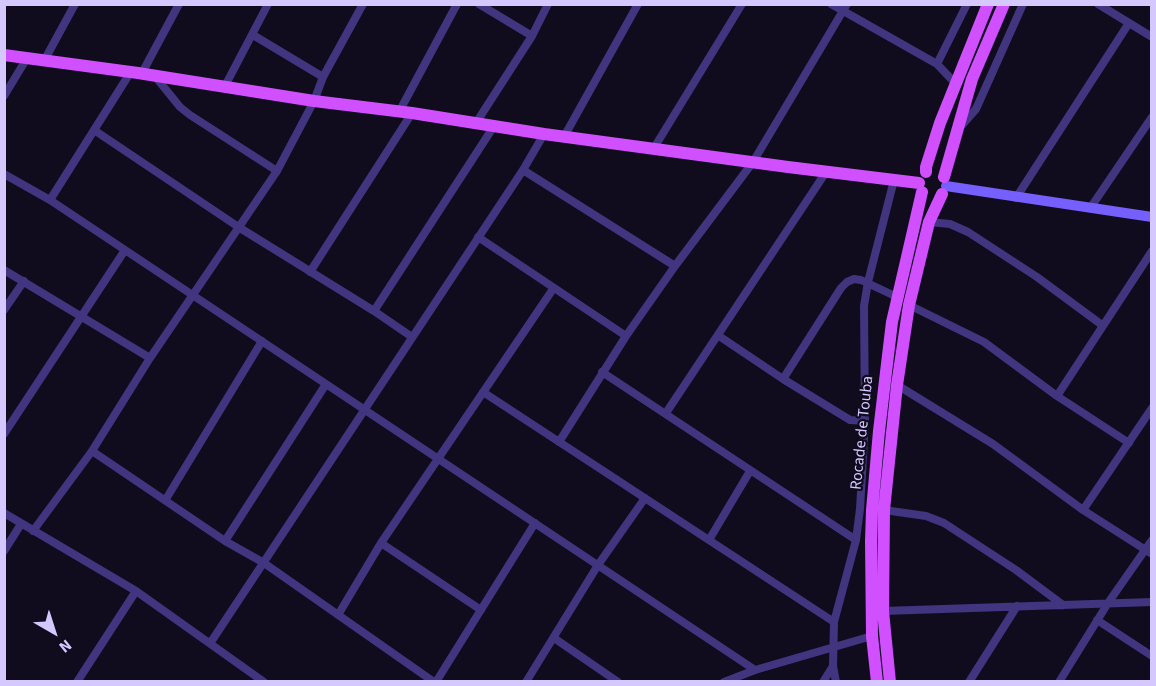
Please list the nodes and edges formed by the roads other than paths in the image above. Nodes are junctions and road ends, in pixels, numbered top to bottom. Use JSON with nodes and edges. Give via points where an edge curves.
{"nodes":[{"id":1,"x":75,"y":4,"type":"edge"},
{"id":2,"x":179,"y":4,"type":"edge"},
{"id":3,"x":268,"y":4,"type":"edge"},
{"id":4,"x":363,"y":4,"type":"edge"},
{"id":5,"x":457,"y":4,"type":"edge"},
{"id":6,"x":479,"y":4,"type":"edge"},
{"id":7,"x":548,"y":4,"type":"edge"},
{"id":8,"x":638,"y":4,"type":"edge"},
{"id":9,"x":742,"y":4,"type":"edge"},
{"id":10,"x":831,"y":4,"type":"edge"},
{"id":11,"x":968,"y":4,"type":"edge"},
{"id":12,"x":988,"y":4,"type":"edge"},
{"id":13,"x":1004,"y":4,"type":"edge"},
{"id":14,"x":1023,"y":4,"type":"edge"},
{"id":15,"x":1098,"y":4,"type":"edge"},
{"id":16,"x":845,"y":8,"type":"edge"},
{"id":17,"x":1129,"y":23,"type":"junction"},
{"id":18,"x":253,"y":35,"type":"junction"},
{"id":19,"x":532,"y":36,"type":"junction"},
{"id":20,"x":1152,"y":37,"type":"edge"},
{"id":21,"x":4,"y":55,"type":"edge"},
{"id":22,"x":27,"y":58,"type":"junction"},
{"id":23,"x":44,"y":60,"type":"junction"},
{"id":24,"x":937,"y":64,"type":"junction"},
{"id":25,"x":142,"y":74,"type":"junction"},
{"id":26,"x":323,"y":77,"type":"junction"},
{"id":27,"x":956,"y":83,"type":"junction"},
{"id":28,"x":225,"y":86,"type":"junction"},
{"id":29,"x":4,"y":96,"type":"edge"},
{"id":30,"x":314,"y":101,"type":"junction"},
{"id":31,"x":405,"y":112,"type":"junction"},
{"id":32,"x":1152,"y":117,"type":"edge"},
{"id":33,"x":476,"y":123,"type":"junction"},
{"id":34,"x":494,"y":126,"type":"junction"},
{"id":35,"x":94,"y":130,"type":"junction"},
{"id":36,"x":957,"y":130,"type":"junction"},
{"id":37,"x":544,"y":134,"type":"junction"},
{"id":38,"x":565,"y":135,"type":"junction"},
{"id":39,"x":654,"y":148,"type":"junction"},
{"id":40,"x":753,"y":162,"type":"junction"},
{"id":41,"x":523,"y":170,"type":"junction"},
{"id":42,"x":277,"y":171,"type":"junction"},
{"id":43,"x":826,"y":172,"type":"junction"},
{"id":44,"x":4,"y":174,"type":"edge"},
{"id":45,"x":894,"y":180,"type":"junction"},
{"id":46,"x":922,"y":182,"type":"junction"},
{"id":47,"x":944,"y":185,"type":"junction"},
{"id":48,"x":1016,"y":198,"type":"junction"},
{"id":49,"x":50,"y":200,"type":"junction"},
{"id":50,"x":1091,"y":207,"type":"junction"},
{"id":51,"x":1152,"y":217,"type":"edge"},
{"id":52,"x":929,"y":222,"type":"junction"},
{"id":53,"x":240,"y":228,"type":"junction"},
{"id":54,"x":478,"y":237,"type":"junction"},
{"id":55,"x":125,"y":250,"type":"junction"},
{"id":56,"x":1152,"y":250,"type":"edge"},
{"id":57,"x":675,"y":266,"type":"junction"},
{"id":58,"x":4,"y":270,"type":"edge"},
{"id":59,"x":310,"y":272,"type":"junction"},
{"id":60,"x":24,"y":281,"type":"junction"},
{"id":61,"x":868,"y":282,"type":"junction"},
{"id":62,"x":553,"y":289,"type":"junction"},
{"id":63,"x":193,"y":294,"type":"junction"},
{"id":64,"x":897,"y":297,"type":"junction"},
{"id":65,"x":909,"y":305,"type":"junction"},
{"id":66,"x":4,"y":310,"type":"edge"},
{"id":67,"x":374,"y":311,"type":"junction"},
{"id":68,"x":83,"y":317,"type":"junction"},
{"id":69,"x":1102,"y":325,"type":"junction"},
{"id":70,"x":626,"y":336,"type":"junction"},
{"id":71,"x":719,"y":336,"type":"junction"},
{"id":72,"x":412,"y":337,"type":"junction"},
{"id":73,"x":262,"y":341,"type":"junction"},
{"id":74,"x":150,"y":358,"type":"junction"},
{"id":75,"x":602,"y":372,"type":"junction"},
{"id":76,"x":783,"y":379,"type":"junction"},
{"id":77,"x":326,"y":384,"type":"junction"},
{"id":78,"x":897,"y":385,"type":"junction"},
{"id":79,"x":483,"y":392,"type":"junction"},
{"id":80,"x":1057,"y":396,"type":"junction"},
{"id":81,"x":1152,"y":408,"type":"edge"},
{"id":82,"x":363,"y":410,"type":"junction"},
{"id":83,"x":666,"y":413,"type":"junction"},
{"id":84,"x":865,"y":421,"type":"junction"},
{"id":85,"x":4,"y":434,"type":"edge"},
{"id":86,"x":559,"y":442,"type":"junction"},
{"id":87,"x":1129,"y":443,"type":"junction"},
{"id":88,"x":92,"y":451,"type":"junction"},
{"id":89,"x":437,"y":459,"type":"junction"},
{"id":90,"x":750,"y":471,"type":"junction"},
{"id":91,"x":645,"y":498,"type":"junction"},
{"id":92,"x":166,"y":500,"type":"junction"},
{"id":93,"x":872,"y":509,"type":"junction"},
{"id":94,"x":1083,"y":510,"type":"junction"},
{"id":95,"x":4,"y":513,"type":"edge"},
{"id":96,"x":535,"y":523,"type":"junction"},
{"id":97,"x":21,"y":524,"type":"junction"},
{"id":98,"x":33,"y":531,"type":"junction"},
{"id":99,"x":709,"y":540,"type":"junction"},
{"id":100,"x":856,"y":540,"type":"junction"},
{"id":101,"x":1152,"y":540,"type":"edge"},
{"id":102,"x":225,"y":541,"type":"junction"},
{"id":103,"x":381,"y":543,"type":"junction"},
{"id":104,"x":4,"y":551,"type":"edge"},
{"id":105,"x":1148,"y":552,"type":"edge"},
{"id":106,"x":264,"y":563,"type":"junction"},
{"id":107,"x":598,"y":565,"type":"junction"},
{"id":108,"x":136,"y":591,"type":"junction"},
{"id":109,"x":1152,"y":602,"type":"edge"},
{"id":110,"x":1108,"y":603,"type":"junction"},
{"id":111,"x":1064,"y":605,"type":"junction"},
{"id":112,"x":1017,"y":606,"type":"junction"},
{"id":113,"x":481,"y":610,"type":"junction"},
{"id":114,"x":883,"y":611,"type":"junction"},
{"id":115,"x":338,"y":615,"type":"junction"},
{"id":116,"x":1097,"y":620,"type":"junction"},
{"id":117,"x":834,"y":621,"type":"junction"},
{"id":118,"x":872,"y":636,"type":"junction"},
{"id":119,"x":554,"y":638,"type":"junction"},
{"id":120,"x":211,"y":642,"type":"junction"},
{"id":121,"x":833,"y":647,"type":"junction"},
{"id":122,"x":1152,"y":656,"type":"edge"},
{"id":123,"x":833,"y":666,"type":"junction"},
{"id":124,"x":755,"y":670,"type":"junction"},
{"id":125,"x":80,"y":680,"type":"edge"},
{"id":126,"x":264,"y":681,"type":"edge"},
{"id":127,"x":435,"y":681,"type":"edge"},
{"id":128,"x":526,"y":681,"type":"edge"},
{"id":129,"x":618,"y":681,"type":"edge"},
{"id":130,"x":724,"y":681,"type":"edge"},
{"id":131,"x":823,"y":681,"type":"edge"},
{"id":132,"x":836,"y":681,"type":"edge"},
{"id":133,"x":877,"y":681,"type":"edge"},
{"id":134,"x":890,"y":681,"type":"edge"},
{"id":135,"x":969,"y":681,"type":"edge"},
{"id":136,"x":1059,"y":681,"type":"edge"}],
"edges":[{"from":1,"to":23,"type":"street"},
{"from":2,"to":25,"type":"street"},
{"from":3,"to":18,"type":"street"},
{"from":4,"to":26,"type":"street"},
{"from":5,"to":31,"type":"street"},
{"from":6,"to":19,"type":"street"},
{"from":7,"to":19,"type":"street"},
{"from":8,"to":38,"type":"street"},
{"from":9,"to":39,"type":"street"},
{"from":10,"to":16,"type":"street"},
{"from":11,"to":24,"type":"street"},
{"from":12,"to":27,"type":"main road","name":"Rocade de Touba"},
{"from":13,"to":36,"type":"main road","name":"Rocade de Touba","via":[[972,79]]},
{"from":14,"to":36,"type":"street","via":[[976,109]]},
{"from":15,"to":17,"type":"street"},
{"from":16,"to":24,"type":"street"},
{"from":16,"to":40,"type":"street"},
{"from":17,"to":20,"type":"street"},
{"from":17,"to":48,"type":"street"},
{"from":18,"to":26,"type":"street"},
{"from":18,"to":28,"type":"street"},
{"from":19,"to":33,"type":"street"},
{"from":21,"to":22,"type":"main road"},
{"from":22,"to":23,"type":"main road"},
{"from":22,"to":29,"type":"street"},
{"from":23,"to":25,"type":"main road"},
{"from":24,"to":27,"type":"street"},
{"from":25,"to":28,"type":"main road"},
{"from":25,"to":35,"type":"street"},
{"from":25,"to":42,"type":"street","via":[[190,115]]},
{"from":26,"to":30,"type":"street"},
{"from":27,"to":46,"type":"main road","name":"Rocade de Touba"},
{"from":28,"to":30,"type":"main road"},
{"from":30,"to":31,"type":"main road"},
{"from":30,"to":42,"type":"street"},
{"from":31,"to":33,"type":"main road"},
{"from":31,"to":59,"type":"street"},
{"from":32,"to":50,"type":"street"},
{"from":33,"to":34,"type":"main road"},
{"from":34,"to":37,"type":"main road"},
{"from":34,"to":67,"type":"street"},
{"from":35,"to":49,"type":"street"},
{"from":35,"to":53,"type":"street"},
{"from":36,"to":47,"type":"main road","name":"Rocade de Touba"},
{"from":37,"to":38,"type":"main road"},
{"from":37,"to":41,"type":"street"},
{"from":38,"to":39,"type":"main road"},
{"from":39,"to":40,"type":"main road"},
{"from":40,"to":43,"type":"main road"},
{"from":40,"to":57,"type":"street"},
{"from":41,"to":54,"type":"street"},
{"from":41,"to":57,"type":"street"},
{"from":42,"to":53,"type":"street"},
{"from":43,"to":45,"type":"main road"},
{"from":43,"to":71,"type":"street"},
{"from":44,"to":49,"type":"street"},
{"from":45,"to":46,"type":"main road"},
{"from":45,"to":61,"type":"street"},
{"from":46,"to":47,"type":"main road","via":[[936,171]]},
{"from":46,"to":47,"type":"main road","via":[[929,197],[938,196]]},
{"from":46,"to":64,"type":"main road","name":"Rocade de Touba"},
{"from":47,"to":48,"type":"main road"},
{"from":47,"to":52,"type":"main road","name":"Rocade de Touba"},
{"from":48,"to":50,"type":"main road"},
{"from":49,"to":55,"type":"street"},
{"from":50,"to":51,"type":"main road"},
{"from":52,"to":65,"type":"main road","name":"Rocade de Touba"},
{"from":52,"to":69,"type":"street","via":[[950,224],[968,232]]},
{"from":53,"to":59,"type":"street"},
{"from":53,"to":63,"type":"street"},
{"from":54,"to":62,"type":"street"},
{"from":54,"to":72,"type":"street"},
{"from":55,"to":63,"type":"street"},
{"from":55,"to":68,"type":"street"},
{"from":56,"to":69,"type":"street"},
{"from":57,"to":70,"type":"street"},
{"from":58,"to":60,"type":"street"},
{"from":59,"to":67,"type":"street"},
{"from":60,"to":66,"type":"street"},
{"from":60,"to":68,"type":"street"},
{"from":61,"to":64,"type":"street"},
{"from":61,"to":76,"type":"street","via":[[854,279],[841,288]]},
{"from":61,"to":84,"type":"street","via":[[863,320]]},
{"from":62,"to":70,"type":"street"},
{"from":62,"to":79,"type":"street"},
{"from":63,"to":73,"type":"street"},
{"from":63,"to":74,"type":"street"},
{"from":64,"to":93,"type":"main road","name":"Rocade de Touba","via":[[886,363]]},
{"from":65,"to":78,"type":"main road","name":"Rocade de Touba"},
{"from":65,"to":80,"type":"street","via":[[984,342]]},
{"from":67,"to":72,"type":"street"},
{"from":68,"to":74,"type":"street"},
{"from":68,"to":85,"type":"street"},
{"from":69,"to":80,"type":"street"},
{"from":70,"to":75,"type":"street"},
{"from":71,"to":76,"type":"street"},
{"from":71,"to":83,"type":"street"},
{"from":72,"to":82,"type":"street"},
{"from":73,"to":77,"type":"street"},
{"from":73,"to":92,"type":"street"},
{"from":74,"to":88,"type":"street"},
{"from":75,"to":83,"type":"street"},
{"from":75,"to":86,"type":"street"},
{"from":76,"to":84,"type":"street","via":[[850,420]]},
{"from":77,"to":82,"type":"street"},
{"from":77,"to":102,"type":"street"},
{"from":78,"to":93,"type":"main road","name":"Rocade de Touba"},
{"from":78,"to":94,"type":"street","via":[[993,444]]},
{"from":79,"to":86,"type":"street"},
{"from":79,"to":89,"type":"street"},
{"from":80,"to":87,"type":"street"},
{"from":81,"to":87,"type":"street"},
{"from":82,"to":89,"type":"street"},
{"from":82,"to":106,"type":"street"},
{"from":83,"to":90,"type":"street"},
{"from":84,"to":93,"type":"street"},
{"from":86,"to":91,"type":"street"},
{"from":87,"to":94,"type":"street"},
{"from":88,"to":92,"type":"street"},
{"from":88,"to":98,"type":"street"},
{"from":89,"to":96,"type":"street"},
{"from":89,"to":103,"type":"street"},
{"from":90,"to":99,"type":"street"},
{"from":90,"to":100,"type":"street"},
{"from":91,"to":99,"type":"street"},
{"from":91,"to":107,"type":"street"},
{"from":92,"to":102,"type":"street"},
{"from":93,"to":100,"type":"street"},
{"from":93,"to":111,"type":"street","via":[[926,516],[944,523]]},
{"from":93,"to":114,"type":"main road","name":"Rocade de Touba"},
{"from":93,"to":118,"type":"main road","name":"Rocade de Touba"},
{"from":94,"to":105,"type":"street"},
{"from":95,"to":97,"type":"street"},
{"from":96,"to":107,"type":"street"},
{"from":96,"to":113,"type":"street"},
{"from":97,"to":98,"type":"street"},
{"from":97,"to":104,"type":"street"},
{"from":98,"to":108,"type":"street"},
{"from":99,"to":117,"type":"street"},
{"from":100,"to":117,"type":"street"},
{"from":101,"to":105,"type":"street"},
{"from":102,"to":106,"type":"street"},
{"from":103,"to":113,"type":"street"},
{"from":103,"to":115,"type":"street"},
{"from":105,"to":110,"type":"street"},
{"from":106,"to":115,"type":"street"},
{"from":106,"to":120,"type":"street"},
{"from":107,"to":119,"type":"street"},
{"from":107,"to":124,"type":"street"},
{"from":108,"to":120,"type":"street"},
{"from":108,"to":125,"type":"street"},
{"from":109,"to":110,"type":"street"},
{"from":110,"to":111,"type":"street"},
{"from":110,"to":116,"type":"street"},
{"from":111,"to":112,"type":"street"},
{"from":112,"to":114,"type":"street"},
{"from":112,"to":135,"type":"street"},
{"from":113,"to":127,"type":"street"},
{"from":114,"to":134,"type":"main road","name":"Rocade de Touba"},
{"from":115,"to":127,"type":"street"},
{"from":116,"to":122,"type":"street"},
{"from":116,"to":136,"type":"street"},
{"from":117,"to":121,"type":"street"},
{"from":118,"to":121,"type":"street"},
{"from":118,"to":133,"type":"main road","name":"Rocade de Touba"},
{"from":119,"to":128,"type":"street"},
{"from":119,"to":129,"type":"street"},
{"from":120,"to":126,"type":"street"},
{"from":121,"to":123,"type":"street"},
{"from":121,"to":124,"type":"street"},
{"from":123,"to":131,"type":"street"},
{"from":123,"to":132,"type":"street"},
{"from":124,"to":130,"type":"street"}]}
